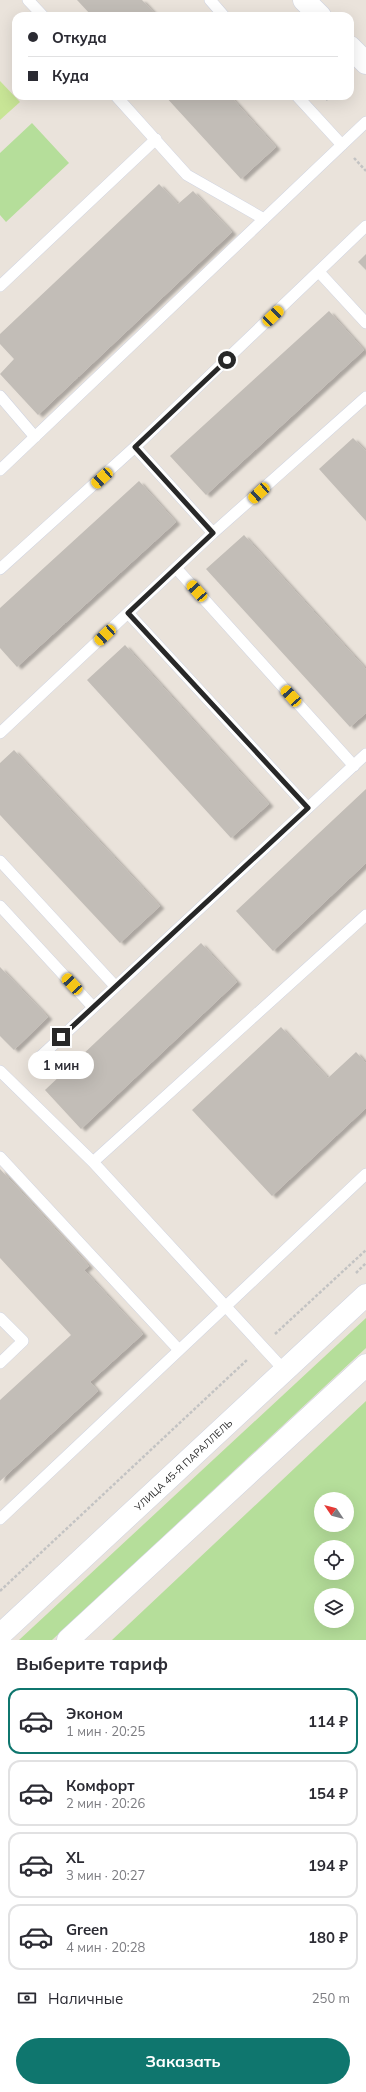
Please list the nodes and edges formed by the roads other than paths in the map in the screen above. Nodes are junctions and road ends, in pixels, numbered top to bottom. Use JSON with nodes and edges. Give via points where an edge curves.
{"nodes":[{"id":1,"x":28,"y":0,"type":"edge"},
{"id":2,"x":210,"y":0,"type":"edge"},
{"id":3,"x":304,"y":0,"type":"edge"},
{"id":4,"x":39,"y":12,"type":"edge"},
{"id":5,"x":220,"y":12,"type":"edge"},
{"id":6,"x":316,"y":12,"type":"edge"},
{"id":7,"x":354,"y":51,"type":"edge"},
{"id":8,"x":366,"y":63,"type":"edge"},
{"id":9,"x":120,"y":100,"type":"edge"},
{"id":10,"x":301,"y":100,"type":"edge"},
{"id":11,"x":366,"y":122,"type":"edge"},
{"id":12,"x":156,"y":139,"type":"junction"},
{"id":13,"x":342,"y":145,"type":"junction"},
{"id":14,"x":264,"y":220,"type":"junction"},
{"id":15,"x":366,"y":226,"type":"edge"},
{"id":16,"x":319,"y":272,"type":"junction"},
{"id":17,"x":0,"y":286,"type":"edge"},
{"id":18,"x":366,"y":323,"type":"edge"},
{"id":19,"x":0,"y":396,"type":"edge"},
{"id":20,"x":364,"y":402,"type":"edge"},
{"id":21,"x":35,"y":437,"type":"junction"},
{"id":22,"x":135,"y":447,"type":"junction"},
{"id":23,"x":0,"y":470,"type":"edge"},
{"id":24,"x":213,"y":533,"type":"junction"},
{"id":25,"x":176,"y":568,"type":"junction"},
{"id":26,"x":0,"y":569,"type":"edge"},
{"id":27,"x":128,"y":613,"type":"junction"},
{"id":28,"x":0,"y":733,"type":"edge"},
{"id":29,"x":366,"y":754,"type":"edge"},
{"id":30,"x":354,"y":766,"type":"junction"},
{"id":31,"x":308,"y":808,"type":"junction"},
{"id":32,"x":0,"y":861,"type":"edge"},
{"id":33,"x":0,"y":906,"type":"edge"},
{"id":34,"x":366,"y":915,"type":"edge"},
{"id":35,"x":114,"y":986,"type":"junction"},
{"id":36,"x":93,"y":1007,"type":"junction"},
{"id":37,"x":40,"y":1056,"type":"dead end"},
{"id":38,"x":0,"y":1071,"type":"edge"},
{"id":39,"x":0,"y":1157,"type":"edge"},
{"id":40,"x":93,"y":1162,"type":"junction"},
{"id":41,"x":366,"y":1174,"type":"edge"},
{"id":42,"x":366,"y":1295,"type":"edge"},
{"id":43,"x":225,"y":1307,"type":"junction"},
{"id":44,"x":0,"y":1318,"type":"edge"},
{"id":45,"x":179,"y":1350,"type":"junction"},
{"id":46,"x":0,"y":1363,"type":"edge"},
{"id":47,"x":366,"y":1365,"type":"edge"},
{"id":48,"x":285,"y":1371,"type":"junction"},
{"id":49,"x":0,"y":1519,"type":"edge"},
{"id":50,"x":0,"y":1635,"type":"edge"},
{"id":51,"x":68,"y":1640,"type":"edge"}],
"edges":[{"from":1,"to":4,"type":"lane"},
{"from":2,"to":5,"type":"lane"},
{"from":3,"to":6,"type":"main road"},
{"from":7,"to":8,"type":"main road"},
{"from":9,"to":12,"type":"lane"},
{"from":10,"to":13,"type":"lane"},
{"from":11,"to":13,"type":"lane"},
{"from":12,"to":14,"type":"lane","via":[[187,174]]},
{"from":12,"to":17,"type":"lane"},
{"from":13,"to":14,"type":"lane"},
{"from":14,"to":21,"type":"lane"},
{"from":15,"to":16,"type":"lane"},
{"from":16,"to":18,"type":"lane"},
{"from":16,"to":22,"type":"lane"},
{"from":19,"to":21,"type":"lane"},
{"from":20,"to":24,"type":"lane"},
{"from":21,"to":23,"type":"lane"},
{"from":22,"to":24,"type":"lane"},
{"from":22,"to":26,"type":"lane"},
{"from":24,"to":25,"type":"lane"},
{"from":25,"to":27,"type":"lane"},
{"from":25,"to":30,"type":"lane"},
{"from":27,"to":28,"type":"lane"},
{"from":27,"to":31,"type":"lane"},
{"from":29,"to":30,"type":"lane"},
{"from":30,"to":31,"type":"lane"},
{"from":31,"to":35,"type":"lane"},
{"from":32,"to":35,"type":"lane"},
{"from":33,"to":36,"type":"lane"},
{"from":34,"to":40,"type":"lane"},
{"from":35,"to":36,"type":"lane"},
{"from":36,"to":37,"type":"lane"},
{"from":38,"to":40,"type":"lane"},
{"from":39,"to":45,"type":"lane"},
{"from":40,"to":43,"type":"lane"},
{"from":41,"to":43,"type":"lane"},
{"from":42,"to":48,"type":"main road","name":"УЛИЦА 45-Я ПАРАЛЛЕЛЬ"},
{"from":43,"to":45,"type":"lane"},
{"from":43,"to":48,"type":"lane"},
{"from":44,"to":46,"type":"lane","via":[[23,1341]]},
{"from":45,"to":49,"type":"lane"},
{"from":47,"to":51,"type":"main road"},
{"from":48,"to":50,"type":"main road","name":"УЛИЦА 45-Я ПАРАЛЛЕЛЬ"}]}
